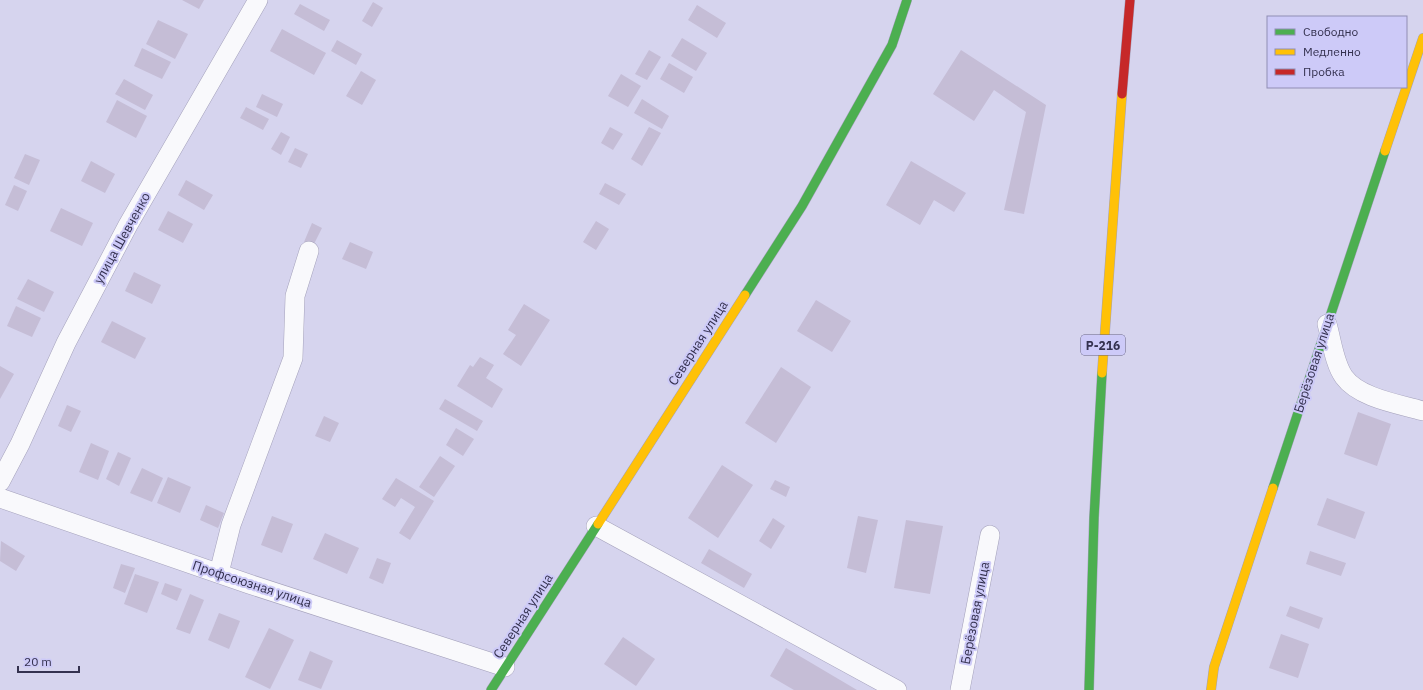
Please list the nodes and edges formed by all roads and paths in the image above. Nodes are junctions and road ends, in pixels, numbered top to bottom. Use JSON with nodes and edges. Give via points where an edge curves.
{"nodes":[{"id":1,"x":258,"y":0,"type":"edge"},
{"id":2,"x":907,"y":0,"type":"edge"},
{"id":3,"x":1130,"y":0,"type":"edge"},
{"id":4,"x":1423,"y":38,"type":"edge"},
{"id":5,"x":1407,"y":86,"type":"edge"},
{"id":6,"x":1406,"y":88,"type":"edge"},
{"id":7,"x":309,"y":251,"type":"dead end"},
{"id":8,"x":1327,"y":324,"type":"junction"},
{"id":9,"x":1423,"y":411,"type":"edge"},
{"id":10,"x":0,"y":482,"type":"edge"},
{"id":11,"x":0,"y":498,"type":"edge"},
{"id":12,"x":596,"y":526,"type":"junction"},
{"id":13,"x":990,"y":535,"type":"dead end"},
{"id":14,"x":219,"y":573,"type":"junction"},
{"id":15,"x":506,"y":667,"type":"junction"},
{"id":16,"x":491,"y":690,"type":"edge"},
{"id":17,"x":897,"y":690,"type":"edge"},
{"id":18,"x":960,"y":690,"type":"edge"},
{"id":19,"x":1089,"y":690,"type":"edge"},
{"id":20,"x":1211,"y":690,"type":"edge"}],
"edges":[{"from":1,"to":10,"type":"street","name":"улица Шевченко","via":[[128,225],[66,343]]},
{"from":2,"to":12,"type":"main road","name":"Северная улица","via":[[892,45],[802,206]]},
{"from":3,"to":19,"type":"main road","number":"Р-216","via":[[1094,488]]},
{"from":4,"to":5,"type":"main road","name":"Берёзовая улица"},
{"from":6,"to":8,"type":"main road","name":"Берёзовая улица"},
{"from":7,"to":14,"type":"street","via":[[295,296],[293,358],[231,525]]},
{"from":8,"to":9,"type":"street","via":[[1344,377],[1356,389]]},
{"from":8,"to":20,"type":"main road","name":"Берёзовая улица","via":[[1233,607],[1214,667]]},
{"from":11,"to":14,"type":"street","name":"Профсоюзная улица"},
{"from":12,"to":15,"type":"main road","name":"Северная улица"},
{"from":12,"to":17,"type":"street"},
{"from":13,"to":18,"type":"street","name":"Берёзовая улица"},
{"from":14,"to":15,"type":"street","name":"Профсоюзная улица"},
{"from":15,"to":16,"type":"main road","name":"Северная улица"}]}
